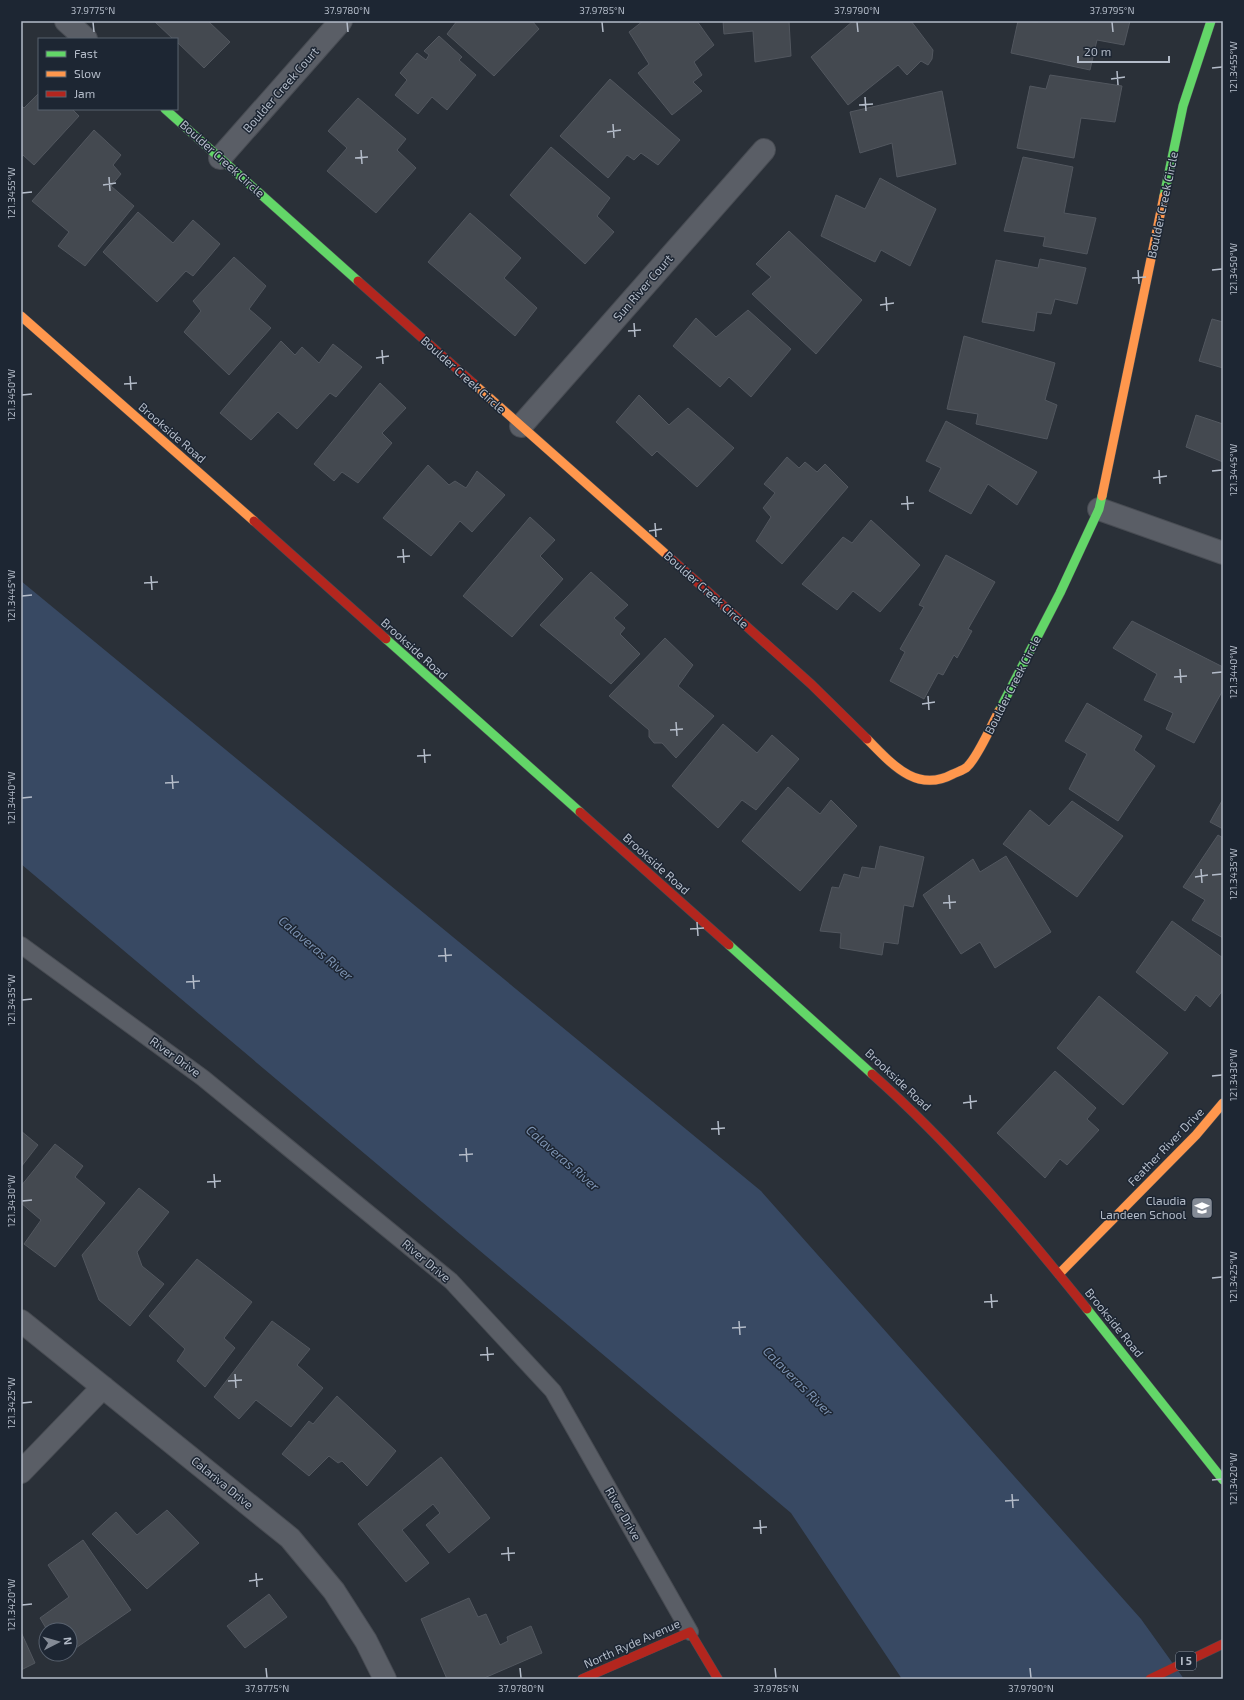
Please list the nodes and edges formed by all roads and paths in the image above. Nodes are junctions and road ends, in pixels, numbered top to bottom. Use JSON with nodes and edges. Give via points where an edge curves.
{"nodes":[{"id":1,"x":66,"y":21,"type":"edge"},
{"id":2,"x":341,"y":21,"type":"edge"},
{"id":3,"x":1211,"y":21,"type":"edge"},
{"id":4,"x":85,"y":38,"type":"edge"},
{"id":5,"x":166,"y":110,"type":"edge"},
{"id":6,"x":764,"y":150,"type":"dead end"},
{"id":7,"x":220,"y":158,"type":"junction"},
{"id":8,"x":21,"y":316,"type":"edge"},
{"id":9,"x":521,"y":426,"type":"junction"},
{"id":10,"x":1099,"y":509,"type":"junction"},
{"id":11,"x":1223,"y":553,"type":"edge"},
{"id":12,"x":21,"y":945,"type":"edge"},
{"id":13,"x":1223,"y":1104,"type":"edge"},
{"id":14,"x":1059,"y":1274,"type":"junction"},
{"id":15,"x":21,"y":1321,"type":"edge"},
{"id":16,"x":103,"y":1387,"type":"junction"},
{"id":17,"x":21,"y":1472,"type":"edge"},
{"id":18,"x":1223,"y":1480,"type":"edge"},
{"id":19,"x":690,"y":1632,"type":"junction"},
{"id":20,"x":1223,"y":1644,"type":"edge"},
{"id":21,"x":385,"y":1679,"type":"edge"},
{"id":22,"x":582,"y":1679,"type":"edge"},
{"id":23,"x":718,"y":1679,"type":"edge"},
{"id":24,"x":1150,"y":1679,"type":"edge"}],
"edges":[{"from":1,"to":4,"type":"street"},
{"from":2,"to":7,"type":"street","name":"Boulder Creek Court"},
{"from":3,"to":10,"type":"main road","name":"Boulder Creek Circle","via":[[1183,106]]},
{"from":5,"to":7,"type":"main road","name":"Boulder Creek Circle"},
{"from":6,"to":9,"type":"street","name":"Sun River Court"},
{"from":7,"to":9,"type":"main road","name":"Boulder Creek Circle"},
{"from":8,"to":14,"type":"main road","name":"Brookside Road","via":[[912,1108],[965,1164]]},
{"from":9,"to":10,"type":"main road","name":"Boulder Creek Circle","via":[[811,684],[891,763],[912,778],[944,779],[967,767],[982,746],[1060,593]]},
{"from":10,"to":11,"type":"street"},
{"from":12,"to":19,"type":"lane","name":"River Drive","via":[[203,1078],[451,1281],[553,1391]]},
{"from":13,"to":14,"type":"main road","name":"Feather River Drive","via":[[1196,1135]]},
{"from":14,"to":18,"type":"main road","name":"Brookside Road"},
{"from":15,"to":16,"type":"street","name":"Calariva Drive"},
{"from":16,"to":17,"type":"street"},
{"from":16,"to":21,"type":"street","name":"Calariva Drive","via":[[290,1538],[334,1591],[366,1641]]},
{"from":19,"to":22,"type":"main road","name":"North Ryde Avenue"},
{"from":19,"to":23,"type":"main road","name":"River Drive"},
{"from":20,"to":24,"type":"main road","number":"I 5"}]}
